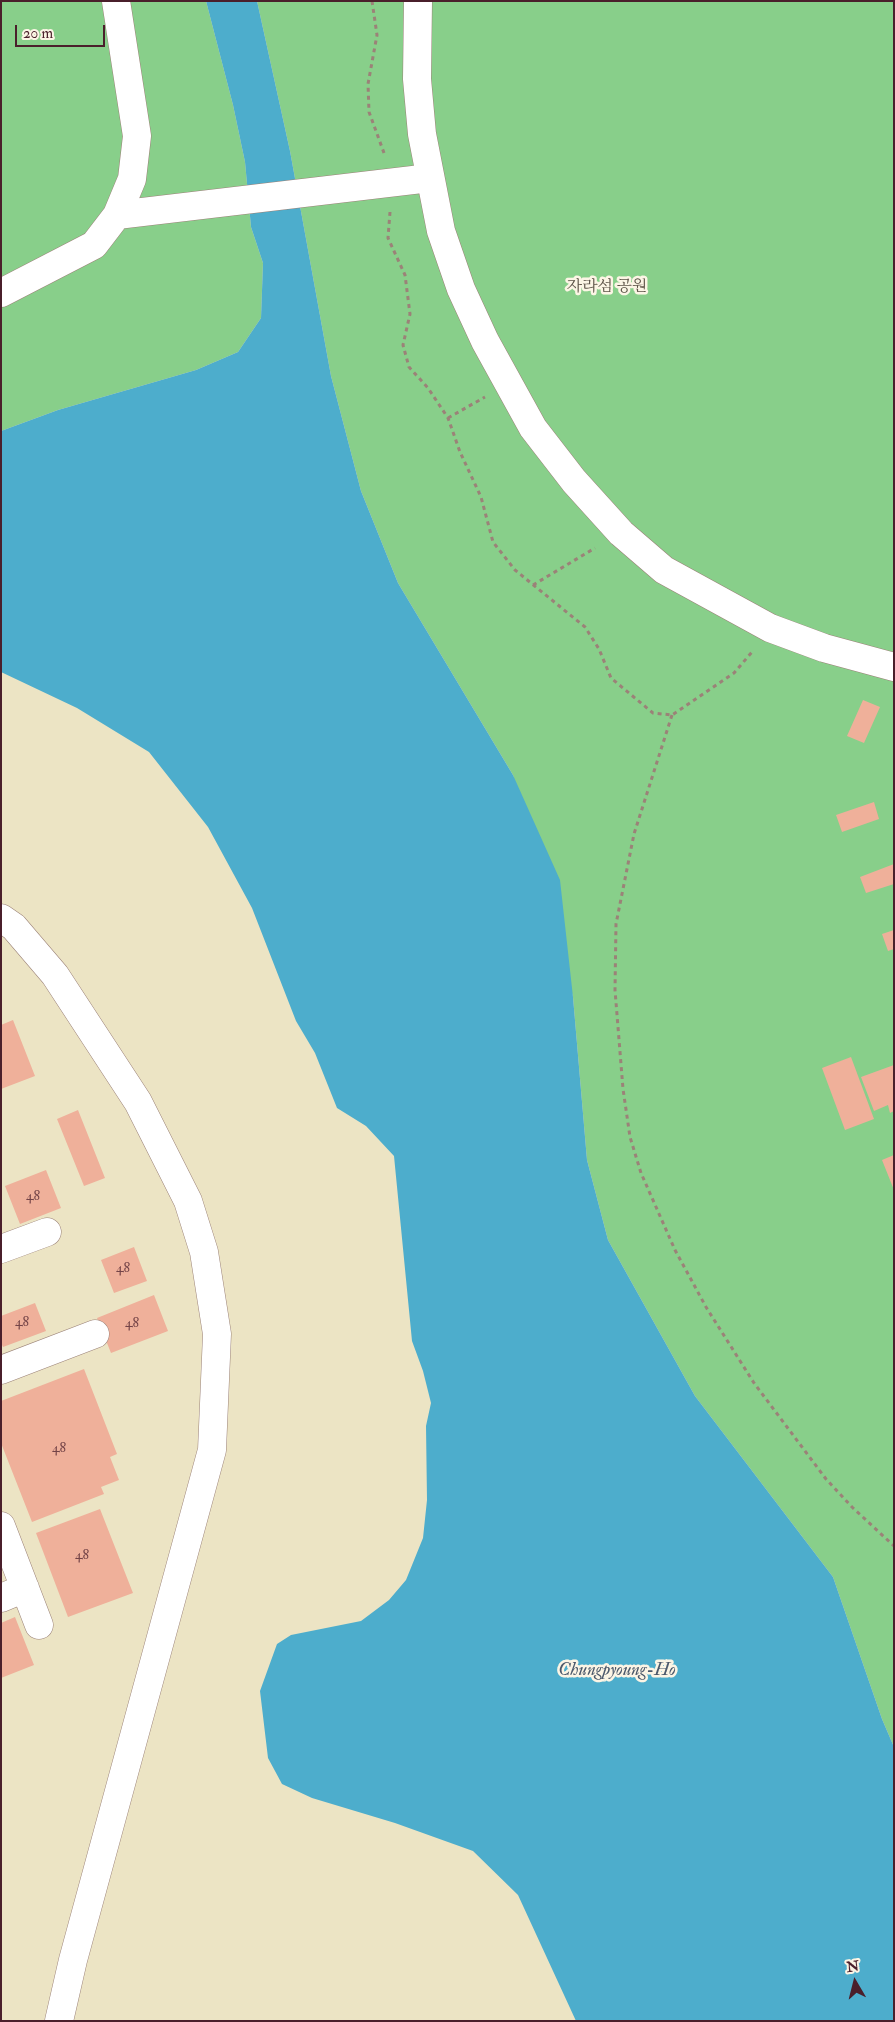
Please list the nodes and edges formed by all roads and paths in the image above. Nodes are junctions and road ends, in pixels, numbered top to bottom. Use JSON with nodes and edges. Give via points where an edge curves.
{"nodes":[{"id":1,"x":116,"y":1,"type":"edge"},
{"id":2,"x":372,"y":1,"type":"edge"},
{"id":3,"x":418,"y":1,"type":"edge"},
{"id":4,"x":430,"y":178,"type":"junction"},
{"id":5,"x":390,"y":182,"type":"junction"},
{"id":6,"x":117,"y":215,"type":"junction"},
{"id":7,"x":1,"y":293,"type":"edge"},
{"id":8,"x":508,"y":384,"type":"junction"},
{"id":9,"x":448,"y":418,"type":"junction"},
{"id":10,"x":621,"y":533,"type":"junction"},
{"id":11,"x":534,"y":584,"type":"junction"},
{"id":12,"x":770,"y":628,"type":"junction"},
{"id":13,"x":894,"y":667,"type":"edge"},
{"id":14,"x":672,"y":715,"type":"junction"},
{"id":15,"x":1,"y":918,"type":"edge"},
{"id":16,"x":47,"y":1232,"type":"dead end"},
{"id":17,"x":1,"y":1249,"type":"edge"},
{"id":18,"x":95,"y":1334,"type":"dead end"},
{"id":19,"x":1,"y":1370,"type":"edge"},
{"id":20,"x":1,"y":1526,"type":"edge"},
{"id":21,"x":894,"y":1546,"type":"edge"},
{"id":22,"x":13,"y":1593,"type":"edge"},
{"id":23,"x":39,"y":1625,"type":"dead end"},
{"id":24,"x":59,"y":2021,"type":"edge"}],
"edges":[{"from":1,"to":6,"type":"street","via":[[137,136],[132,179]]},
{"from":2,"to":5,"type":"path","via":[[377,35],[368,84],[369,112]]},
{"from":3,"to":4,"type":"street","via":[[417,79]]},
{"from":4,"to":5,"type":"street"},
{"from":4,"to":8,"type":"street","via":[[440,231],[461,289]]},
{"from":5,"to":6,"type":"street"},
{"from":5,"to":9,"type":"path","via":[[388,238],[405,275],[410,314],[404,345],[410,367]]},
{"from":6,"to":7,"type":"street","via":[[94,245]]},
{"from":8,"to":9,"type":"path"},
{"from":8,"to":10,"type":"street","via":[[533,428],[574,481]]},
{"from":9,"to":11,"type":"path","via":[[481,497],[493,542],[516,570]]},
{"from":10,"to":11,"type":"path"},
{"from":10,"to":12,"type":"street","via":[[664,570]]},
{"from":11,"to":14,"type":"path","via":[[585,627],[611,678],[653,713]]},
{"from":12,"to":13,"type":"street","via":[[824,648]]},
{"from":12,"to":14,"type":"path","via":[[734,673]]},
{"from":14,"to":21,"type":"path","via":[[634,834],[616,924],[615,990],[630,1137],[641,1173],[675,1250],[754,1383],[826,1479]]},
{"from":15,"to":24,"type":"street","via":[[14,927],[55,975],[138,1102],[188,1201],[204,1252],[217,1334],[212,1450]]},
{"from":16,"to":17,"type":"street"},
{"from":18,"to":19,"type":"street"},
{"from":20,"to":22,"type":"street"},
{"from":22,"to":23,"type":"street"}]}
